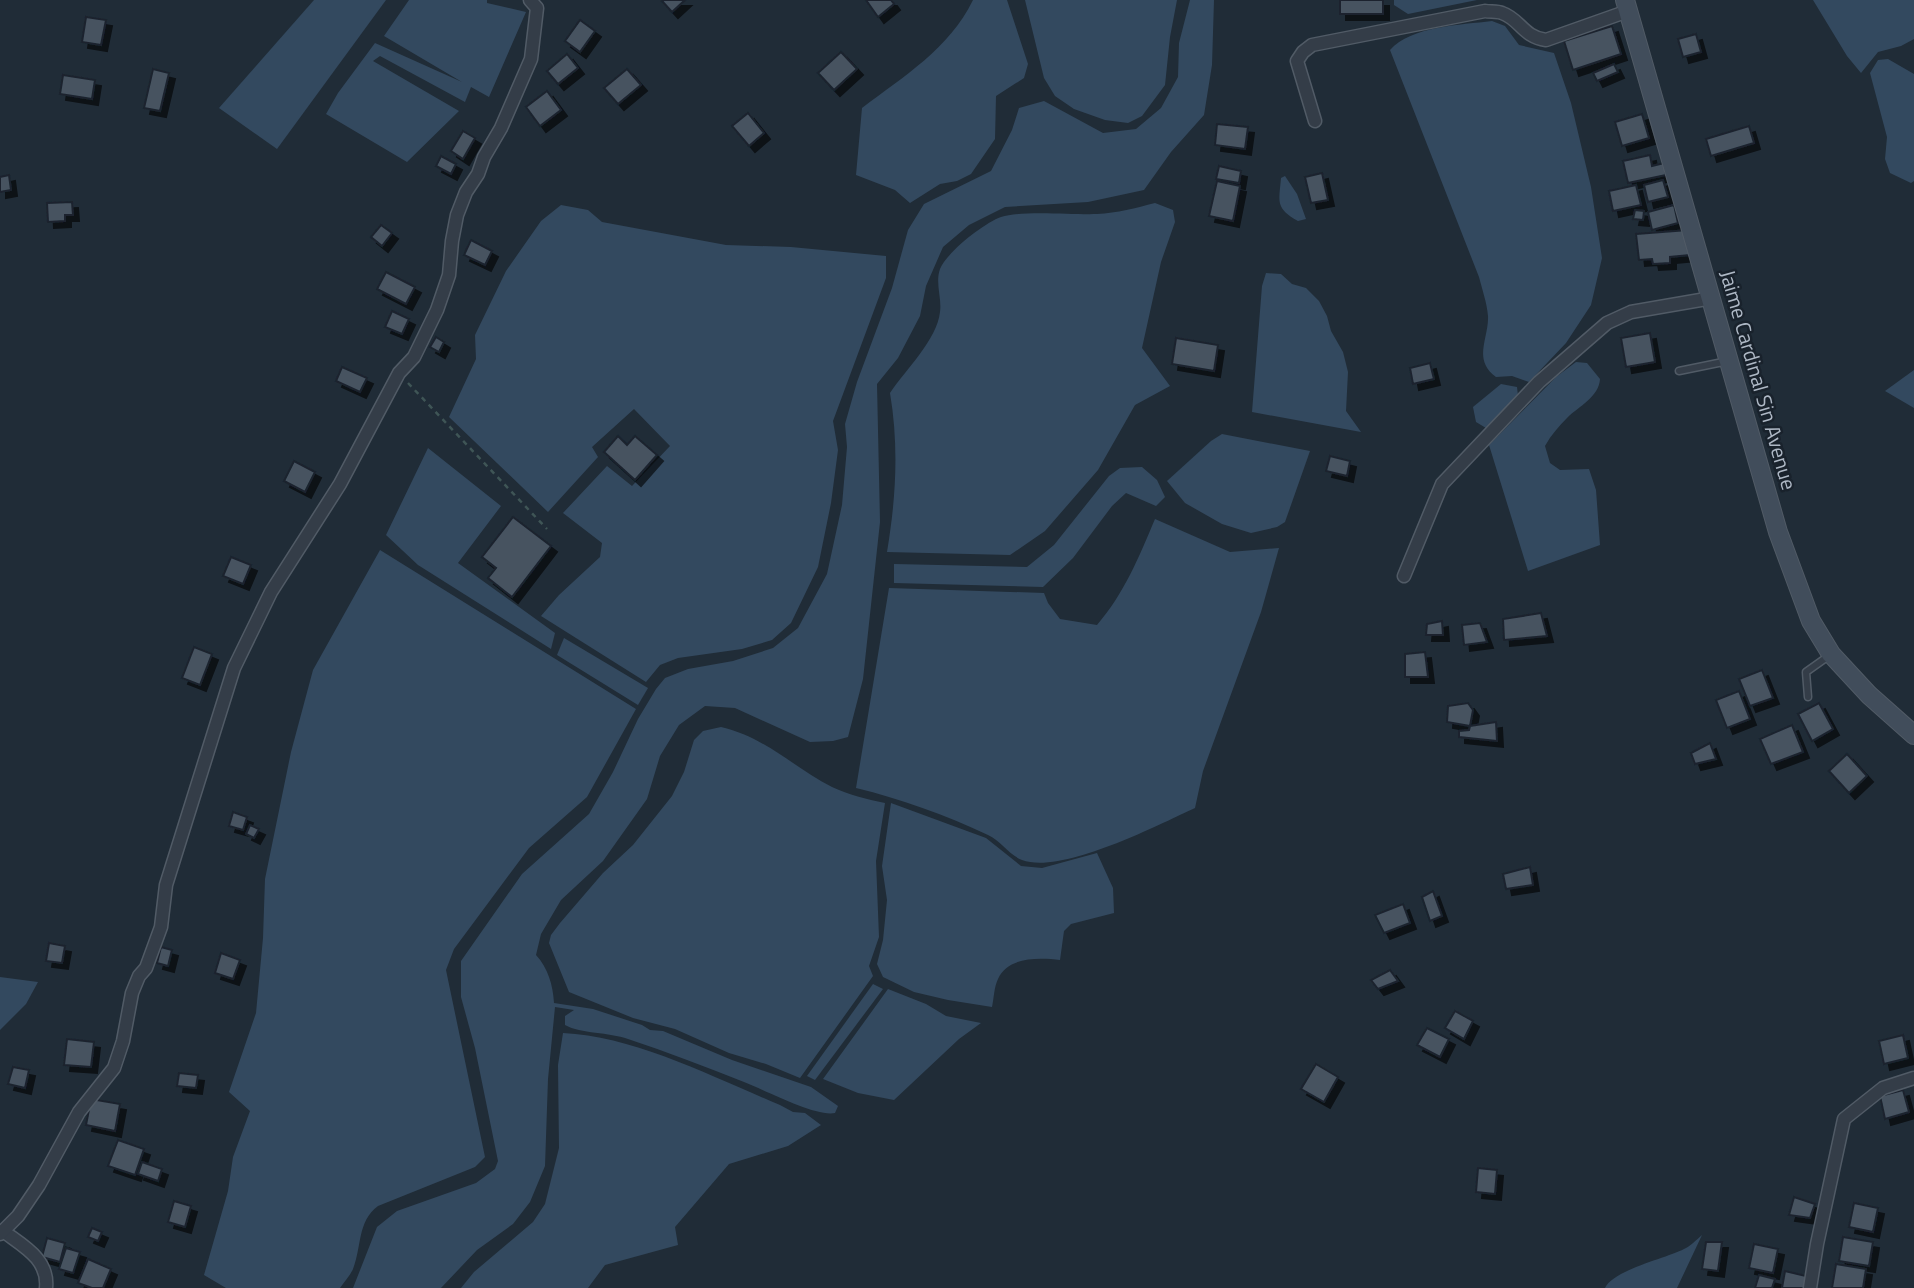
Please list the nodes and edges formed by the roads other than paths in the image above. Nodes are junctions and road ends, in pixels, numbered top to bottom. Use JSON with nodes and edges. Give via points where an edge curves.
{"nodes":[{"id":1,"x":530,"y":0,"type":"edge"},
{"id":2,"x":1627,"y":6,"type":"edge"},
{"id":3,"x":1315,"y":121,"type":"dead end"},
{"id":4,"x":1712,"y":298,"type":"junction"},
{"id":5,"x":1730,"y":361,"type":"junction"},
{"id":6,"x":1679,"y":371,"type":"dead end"},
{"id":7,"x":1404,"y":576,"type":"dead end"},
{"id":8,"x":1831,"y":654,"type":"junction"},
{"id":9,"x":1808,"y":697,"type":"dead end"},
{"id":10,"x":1914,"y":735,"type":"edge"},
{"id":11,"x":1914,"y":1078,"type":"edge"},
{"id":12,"x":1,"y":1233,"type":"edge"},
{"id":13,"x":46,"y":1288,"type":"edge"},
{"id":14,"x":1810,"y":1288,"type":"edge"}],
"edges":[{"from":1,"to":12,"type":"street","via":[[538,17],[531,59],[457,215],[449,275],[437,310],[340,484],[271,592],[234,668],[166,885],[161,928],[132,993],[114,1068],[79,1112],[18,1216]]},
{"from":2,"to":3,"type":"street","via":[[1546,40],[1527,34],[1506,14],[1485,11],[1311,45],[1297,61]]},
{"from":2,"to":4,"type":"street","name":"Jaime Cardinal Sin Avenue"},
{"from":4,"to":5,"type":"street","name":"Jaime Cardinal Sin Avenue"},
{"from":4,"to":7,"type":"street","via":[[1631,312],[1607,323],[1539,382],[1442,484]]},
{"from":5,"to":6,"type":"lane"},
{"from":5,"to":8,"type":"street","name":"Jaime Cardinal Sin Avenue","via":[[1785,552],[1811,621]]},
{"from":8,"to":9,"type":"lane","via":[[1806,672]]},
{"from":8,"to":10,"type":"street","name":"Jaime Cardinal Sin Avenue"},
{"from":11,"to":14,"type":"street","via":[[1883,1088],[1844,1119]]},
{"from":12,"to":13,"type":"street","via":[[39,1258]]}]}
